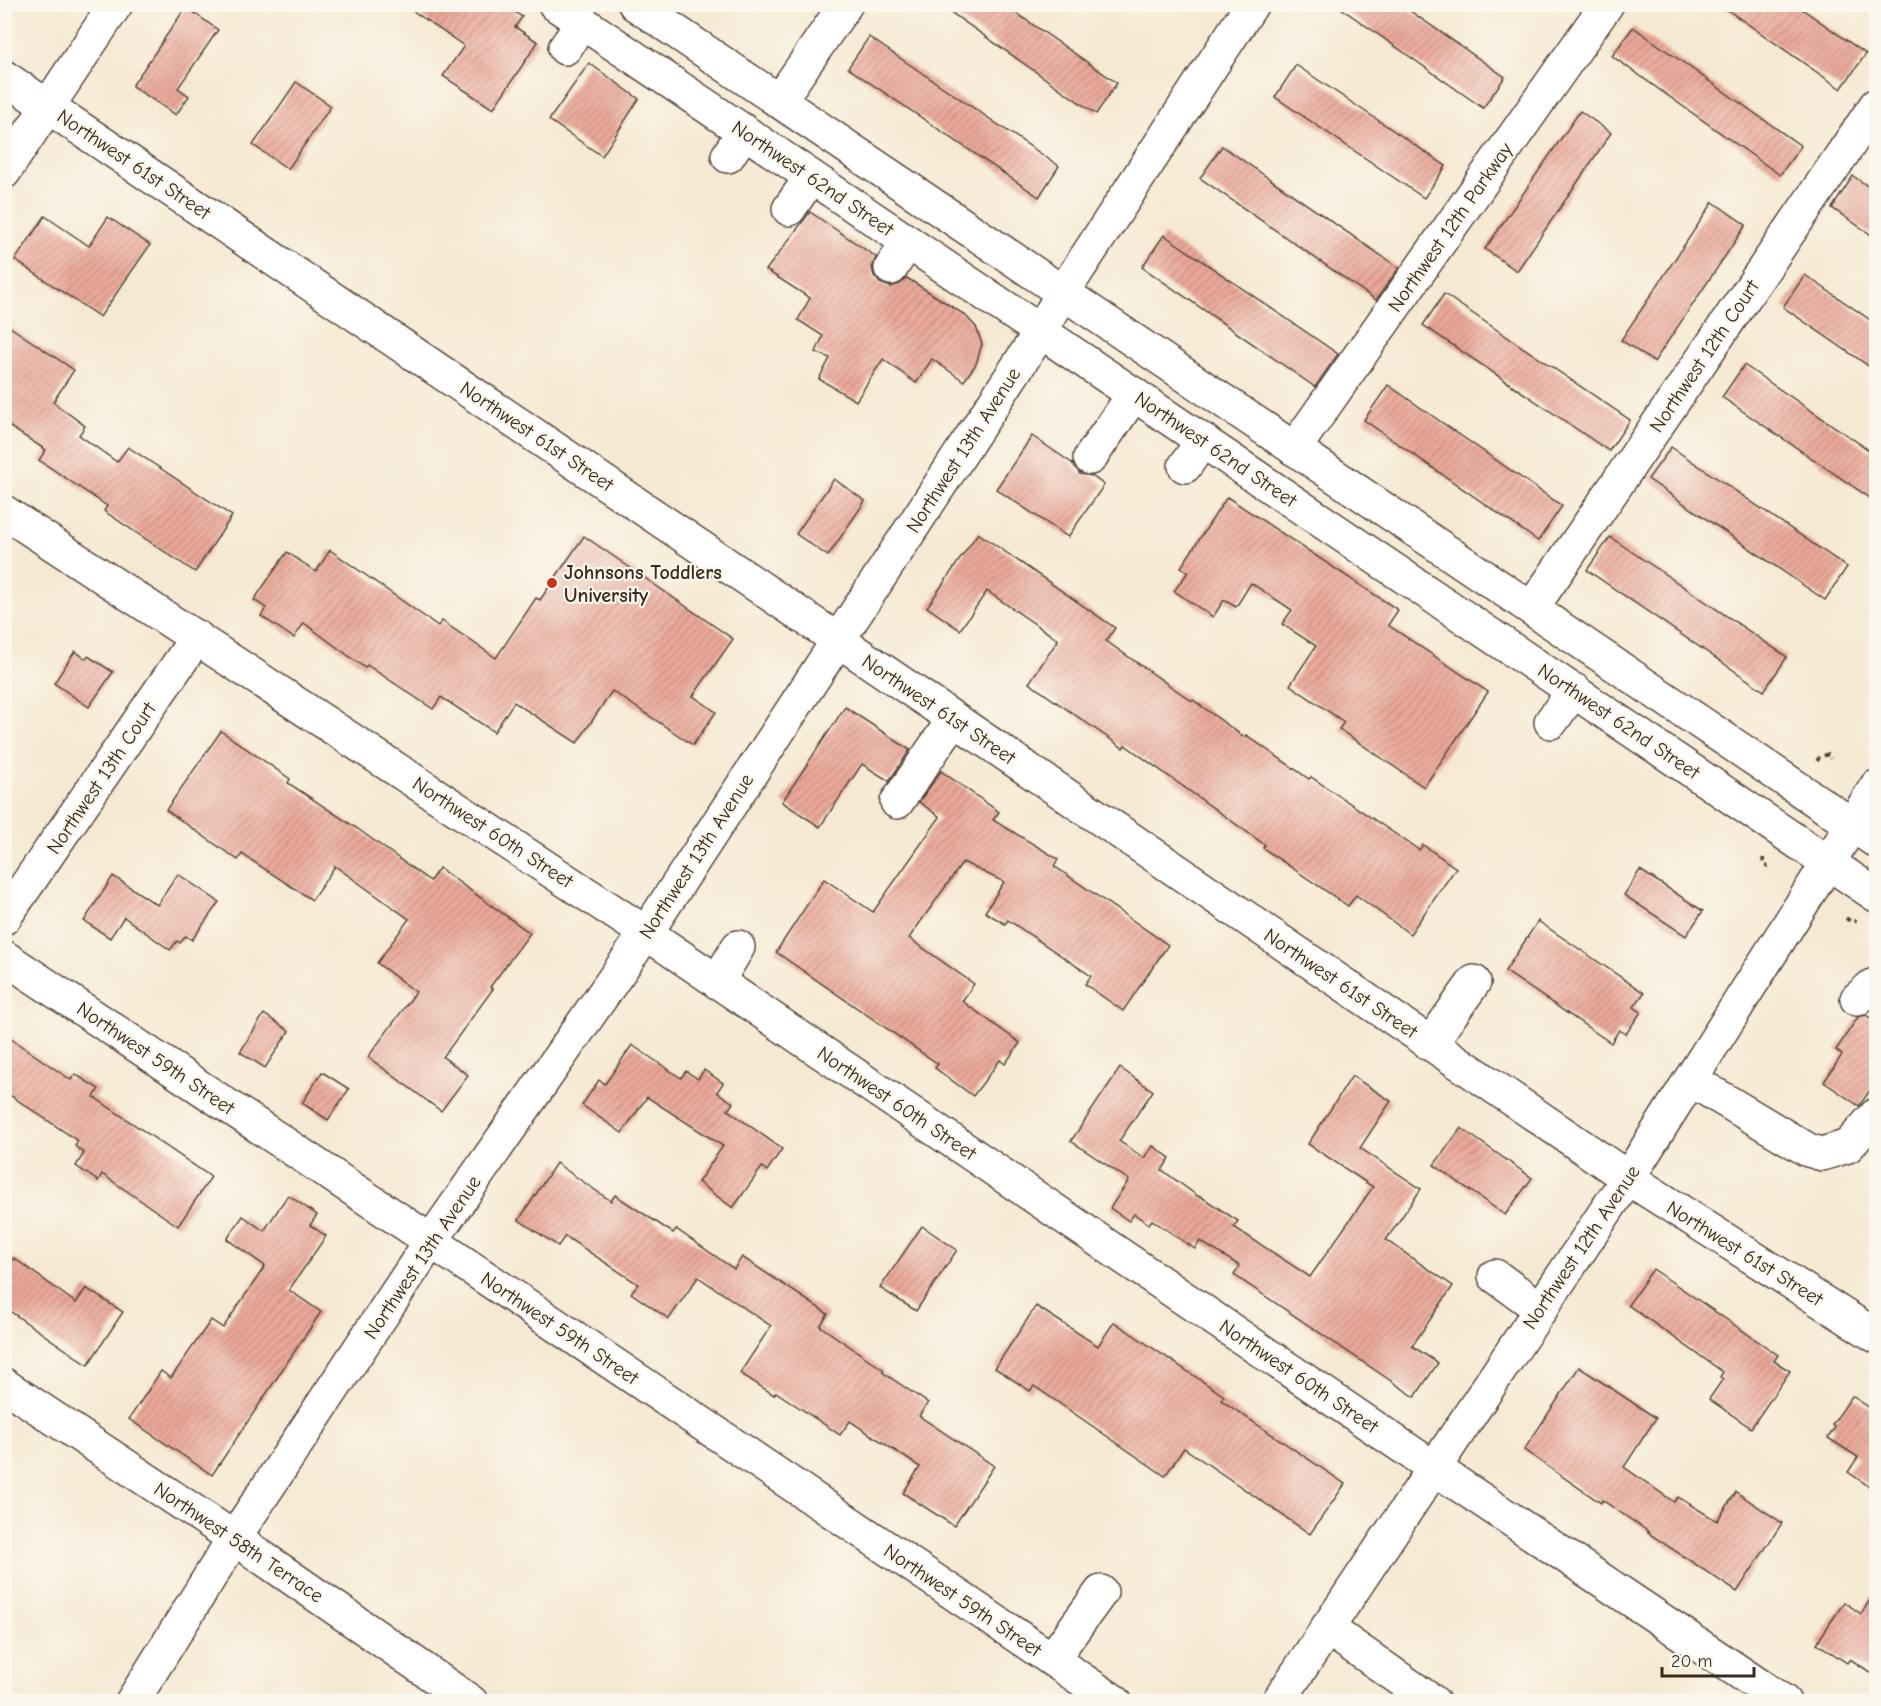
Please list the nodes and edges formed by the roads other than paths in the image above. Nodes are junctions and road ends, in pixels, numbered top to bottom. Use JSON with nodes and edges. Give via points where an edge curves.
{"nodes":[{"id":1,"x":116,"y":4,"type":"edge"},
{"id":2,"x":555,"y":4,"type":"edge"},
{"id":3,"x":635,"y":4,"type":"edge"},
{"id":4,"x":846,"y":4,"type":"edge"},
{"id":5,"x":1252,"y":4,"type":"edge"},
{"id":6,"x":1606,"y":4,"type":"edge"},
{"id":7,"x":4,"y":77,"type":"edge"},
{"id":8,"x":778,"y":101,"type":"junction"},
{"id":9,"x":1876,"y":105,"type":"edge"},
{"id":10,"x":48,"y":106,"type":"junction"},
{"id":11,"x":4,"y":171,"type":"edge"},
{"id":12,"x":811,"y":177,"type":"junction"},
{"id":13,"x":789,"y":209,"type":"dead end"},
{"id":14,"x":1062,"y":294,"type":"junction"},
{"id":15,"x":1041,"y":331,"type":"junction"},
{"id":16,"x":1134,"y":394,"type":"junction"},
{"id":17,"x":1294,"y":449,"type":"junction"},
{"id":18,"x":1090,"y":458,"type":"dead end"},
{"id":19,"x":4,"y":512,"type":"edge"},
{"id":20,"x":1532,"y":608,"type":"junction"},
{"id":21,"x":197,"y":637,"type":"junction"},
{"id":22,"x":838,"y":640,"type":"junction"},
{"id":23,"x":1574,"y":690,"type":"junction"},
{"id":24,"x":954,"y":719,"type":"junction"},
{"id":25,"x":1551,"y":722,"type":"dead end"},
{"id":26,"x":1876,"y":787,"type":"edge"},
{"id":27,"x":897,"y":802,"type":"dead end"},
{"id":28,"x":1864,"y":833,"type":"edge"},
{"id":29,"x":1828,"y":861,"type":"junction"},
{"id":30,"x":1876,"y":895,"type":"edge"},
{"id":31,"x":4,"y":918,"type":"edge"},
{"id":32,"x":646,"y":933,"type":"junction"},
{"id":33,"x":738,"y":947,"type":"dead end"},
{"id":34,"x":4,"y":957,"type":"edge"},
{"id":35,"x":717,"y":982,"type":"junction"},
{"id":36,"x":1474,"y":982,"type":"dead end"},
{"id":37,"x":1430,"y":1044,"type":"junction"},
{"id":38,"x":1691,"y":1080,"type":"junction"},
{"id":39,"x":1876,"y":1115,"type":"edge"},
{"id":40,"x":1628,"y":1178,"type":"junction"},
{"id":41,"x":431,"y":1241,"type":"junction"},
{"id":42,"x":1495,"y":1276,"type":"dead end"},
{"id":43,"x":1541,"y":1308,"type":"junction"},
{"id":44,"x":1876,"y":1336,"type":"edge"},
{"id":45,"x":4,"y":1385,"type":"edge"},
{"id":46,"x":1434,"y":1468,"type":"junction"},
{"id":47,"x":234,"y":1538,"type":"junction"},
{"id":48,"x":1101,"y":1592,"type":"dead end"},
{"id":49,"x":1327,"y":1628,"type":"junction"},
{"id":50,"x":1052,"y":1659,"type":"junction"},
{"id":51,"x":132,"y":1701,"type":"edge"},
{"id":52,"x":471,"y":1701,"type":"edge"},
{"id":53,"x":1115,"y":1701,"type":"edge"},
{"id":54,"x":1278,"y":1701,"type":"edge"},
{"id":55,"x":1434,"y":1701,"type":"edge"},
{"id":56,"x":1784,"y":1701,"type":"edge"}],
"edges":[{"from":1,"to":10,"type":"street"},
{"from":2,"to":12,"type":"street","name":"Northwest 62nd Street","via":[[573,35],[736,144]]},
{"from":3,"to":8,"type":"street"},
{"from":4,"to":8,"type":"street"},
{"from":5,"to":14,"type":"street","name":"Northwest 13th Avenue"},
{"from":6,"to":17,"type":"street","name":"Northwest 12th Parkway"},
{"from":7,"to":10,"type":"street","name":"Northwest 61st Street"},
{"from":8,"to":14,"type":"street"},
{"from":9,"to":20,"type":"street","name":"Northwest 12th Court"},
{"from":10,"to":11,"type":"street"},
{"from":10,"to":22,"type":"street","name":"Northwest 61st Street"},
{"from":12,"to":13,"type":"street"},
{"from":12,"to":15,"type":"street","name":"Northwest 62nd Street","via":[[900,255]]},
{"from":14,"to":15,"type":"street","name":"Northwest 13th Avenue"},
{"from":14,"to":17,"type":"street"},
{"from":15,"to":16,"type":"street","name":"Northwest 62nd Street"},
{"from":15,"to":22,"type":"street","name":"Northwest 13th Avenue"},
{"from":16,"to":18,"type":"street"},
{"from":16,"to":23,"type":"street","name":"Northwest 62nd Street","via":[[1194,453]]},
{"from":17,"to":20,"type":"street"},
{"from":19,"to":21,"type":"street","name":"Northwest 60th Street"},
{"from":20,"to":28,"type":"street"},
{"from":21,"to":31,"type":"street","name":"Northwest 13th Court"},
{"from":21,"to":32,"type":"street","name":"Northwest 60th Street"},
{"from":22,"to":24,"type":"street","name":"Northwest 61st Street"},
{"from":22,"to":32,"type":"street","name":"Northwest 13th Avenue"},
{"from":23,"to":25,"type":"street"},
{"from":23,"to":29,"type":"street","name":"Northwest 62nd Street"},
{"from":24,"to":27,"type":"street"},
{"from":24,"to":37,"type":"street","name":"Northwest 61st Street"},
{"from":26,"to":28,"type":"street","name":"Northwest 12th Avenue"},
{"from":28,"to":29,"type":"street","name":"Northwest 12th Avenue"},
{"from":29,"to":30,"type":"street","name":"Northwest 62nd Street"},
{"from":29,"to":38,"type":"street","name":"Northwest 12th Avenue"},
{"from":32,"to":35,"type":"street","name":"Northwest 60th Street"},
{"from":32,"to":41,"type":"street","name":"Northwest 13th Avenue"},
{"from":33,"to":35,"type":"street"},
{"from":34,"to":41,"type":"street","name":"Northwest 59th Street"},
{"from":35,"to":46,"type":"street","name":"Northwest 60th Street"},
{"from":36,"to":37,"type":"street"},
{"from":37,"to":40,"type":"street","name":"Northwest 61st Street"},
{"from":38,"to":39,"type":"street","via":[[1808,1150],[1822,1154],[1848,1146]]},
{"from":38,"to":40,"type":"street","name":"Northwest 12th Avenue"},
{"from":40,"to":43,"type":"street","name":"Northwest 12th Avenue"},
{"from":40,"to":44,"type":"street","name":"Northwest 61st Street"},
{"from":41,"to":47,"type":"street","name":"Northwest 13th Avenue"},
{"from":41,"to":50,"type":"street","name":"Northwest 59th Street"},
{"from":42,"to":43,"type":"street"},
{"from":43,"to":46,"type":"street","name":"Northwest 12th Avenue"},
{"from":45,"to":47,"type":"street","name":"Northwest 58th Terrace"},
{"from":46,"to":49,"type":"street","name":"Northwest 12th Avenue"},
{"from":46,"to":56,"type":"street","name":"Northwest 60th Street"},
{"from":47,"to":51,"type":"street","name":"Northwest 13th Avenue"},
{"from":47,"to":52,"type":"street","name":"Northwest 58th Terrace"},
{"from":48,"to":50,"type":"street"},
{"from":49,"to":54,"type":"street","name":"Northwest 12th Avenue"},
{"from":49,"to":55,"type":"street"},
{"from":50,"to":53,"type":"street","name":"Northwest 59th Street"}]}
